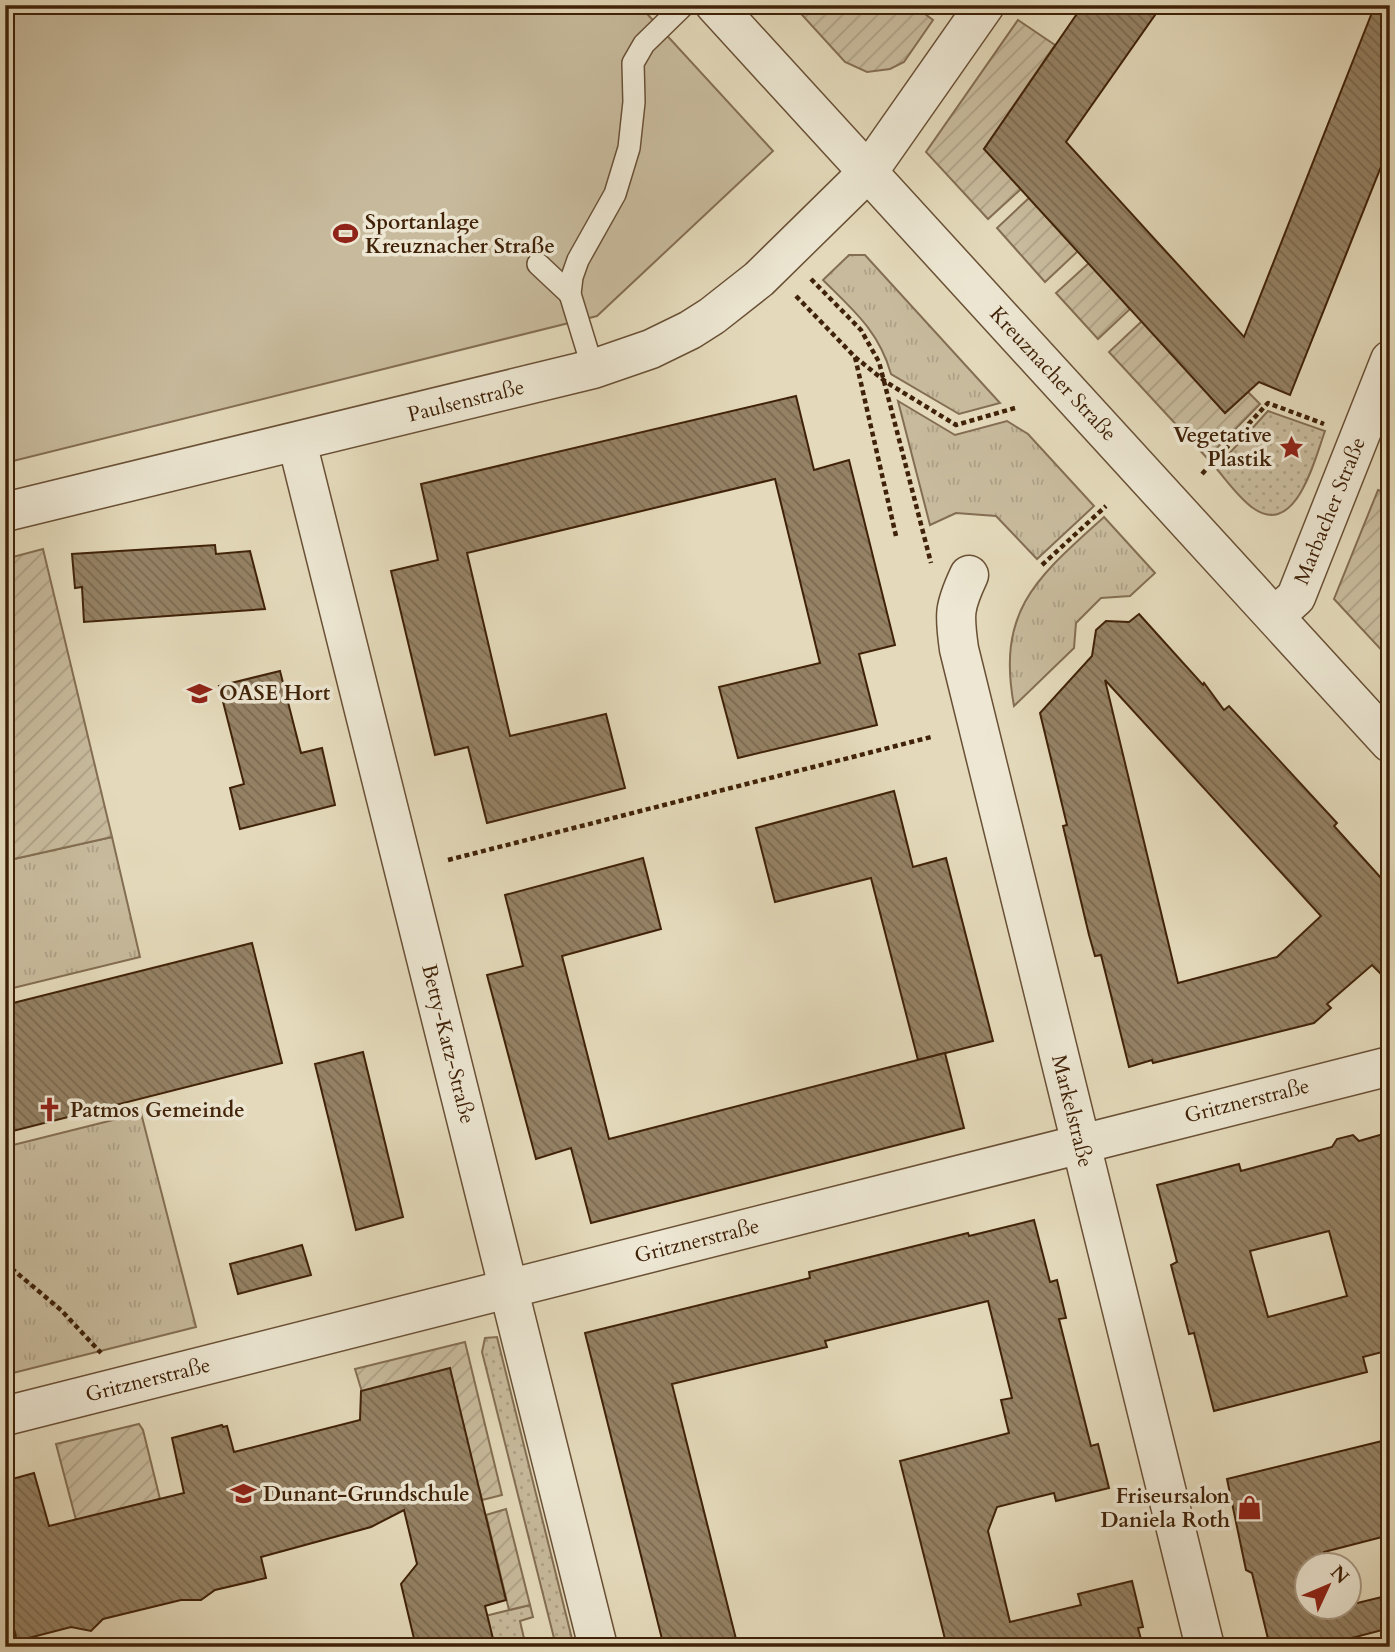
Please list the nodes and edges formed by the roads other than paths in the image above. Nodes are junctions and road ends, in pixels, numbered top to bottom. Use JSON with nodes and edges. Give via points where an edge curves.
{"nodes":[{"id":1,"x":684,"y":5,"type":"edge"},
{"id":2,"x":715,"y":5,"type":"edge"},
{"id":3,"x":985,"y":5,"type":"edge"},
{"id":4,"x":868,"y":172,"type":"junction"},
{"id":5,"x":538,"y":264,"type":"dead end"},
{"id":6,"x":570,"y":294,"type":"junction"},
{"id":7,"x":1390,"y":360,"type":"edge"},
{"id":8,"x":593,"y":369,"type":"junction"},
{"id":9,"x":297,"y":442,"type":"junction"},
{"id":10,"x":5,"y":512,"type":"edge"},
{"id":11,"x":963,"y":588,"type":"road end"},
{"id":12,"x":1275,"y":616,"type":"junction"},
{"id":13,"x":1390,"y":743,"type":"edge"},
{"id":14,"x":1390,"y":1066,"type":"edge"},
{"id":15,"x":1080,"y":1143,"type":"junction"},
{"id":16,"x":509,"y":1289,"type":"junction"},
{"id":17,"x":5,"y":1416,"type":"edge"},
{"id":18,"x":598,"y":1647,"type":"edge"},
{"id":19,"x":1205,"y":1647,"type":"edge"}],
"edges":[{"from":1,"to":6,"type":"lane","via":[[644,44],[633,63],[629,148],[615,194],[572,277]]},
{"from":2,"to":4,"type":"street","name":"Kreuznacher Straße"},
{"from":3,"to":4,"type":"street","name":"Paulsenstraße"},
{"from":4,"to":8,"type":"street","name":"Paulsenstraße","via":[[733,301],[690,330]]},
{"from":4,"to":12,"type":"street","name":"Kreuznacher Straße"},
{"from":5,"to":6,"type":"lane"},
{"from":6,"to":8,"type":"lane"},
{"from":7,"to":12,"type":"street","name":"Marbacher Straße","via":[[1296,597]]},
{"from":8,"to":9,"type":"street","name":"Paulsenstraße"},
{"from":9,"to":10,"type":"street","name":"Paulsenstraße"},
{"from":9,"to":16,"type":"street","name":"Betty-Katz-Straße"},
{"from":11,"to":15,"type":"street","name":"Markelstraße","via":[[955,623],[959,649]]},
{"from":12,"to":13,"type":"street","name":"Kreuznacher Straße"},
{"from":14,"to":15,"type":"street","name":"Gritznerstraße"},
{"from":15,"to":16,"type":"street","name":"Gritznerstraße"},
{"from":15,"to":19,"type":"street","name":"Markelstraße"},
{"from":16,"to":17,"type":"street","name":"Gritznerstraße"},
{"from":16,"to":18,"type":"street","name":"Betty-Katz-Straße"}]}
